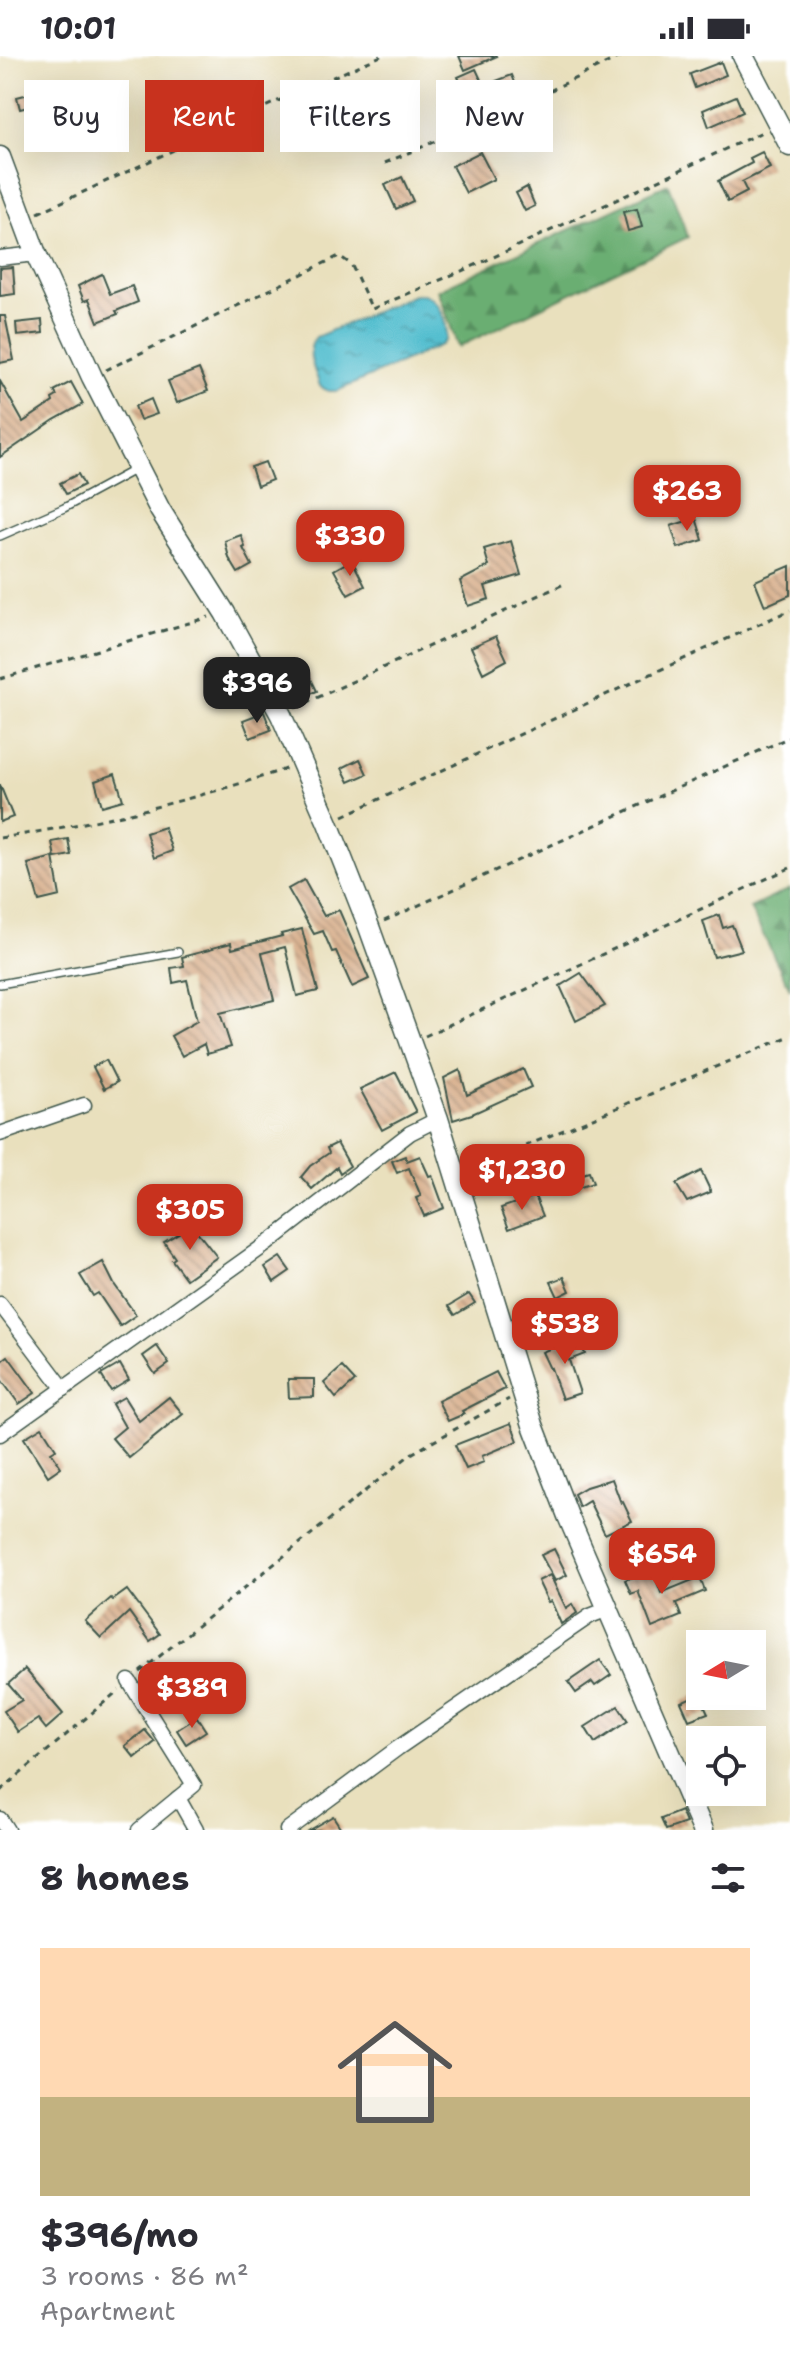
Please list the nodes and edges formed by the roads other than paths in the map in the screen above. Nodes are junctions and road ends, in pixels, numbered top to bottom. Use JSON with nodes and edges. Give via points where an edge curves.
{"nodes":[{"id":1,"x":743,"y":56,"type":"edge"},
{"id":2,"x":790,"y":146,"type":"edge"},
{"id":3,"x":0,"y":157,"type":"edge"},
{"id":4,"x":36,"y":254,"type":"junction"},
{"id":5,"x":0,"y":258,"type":"edge"},
{"id":6,"x":138,"y":468,"type":"junction"},
{"id":7,"x":0,"y":536,"type":"edge"},
{"id":8,"x":178,"y":952,"type":"dead end"},
{"id":9,"x":0,"y":984,"type":"edge"},
{"id":10,"x":84,"y":1105,"type":"dead end"},
{"id":11,"x":438,"y":1119,"type":"junction"},
{"id":12,"x":0,"y":1134,"type":"edge"},
{"id":13,"x":0,"y":1304,"type":"edge"},
{"id":14,"x":64,"y":1389,"type":"junction"},
{"id":15,"x":0,"y":1434,"type":"edge"},
{"id":16,"x":608,"y":1609,"type":"junction"},
{"id":17,"x":129,"y":1681,"type":"road end"},
{"id":18,"x":178,"y":1798,"type":"junction"},
{"id":19,"x":0,"y":1819,"type":"edge"},
{"id":20,"x":7,"y":1830,"type":"edge"},
{"id":21,"x":139,"y":1830,"type":"edge"},
{"id":22,"x":196,"y":1830,"type":"edge"},
{"id":23,"x":287,"y":1830,"type":"edge"},
{"id":24,"x":703,"y":1830,"type":"edge"}],
"edges":[{"from":1,"to":2,"type":"street"},
{"from":3,"to":4,"type":"street"},
{"from":4,"to":5,"type":"street"},
{"from":4,"to":6,"type":"street"},
{"from":6,"to":7,"type":"lane"},
{"from":6,"to":11,"type":"street","via":[[281,715],[369,927]]},
{"from":8,"to":9,"type":"lane"},
{"from":10,"to":12,"type":"street"},
{"from":11,"to":14,"type":"street","via":[[410,1133]]},
{"from":11,"to":16,"type":"street","via":[[523,1392]]},
{"from":13,"to":14,"type":"street"},
{"from":14,"to":15,"type":"street"},
{"from":16,"to":23,"type":"street","via":[[590,1616],[398,1748]]},
{"from":16,"to":24,"type":"street"},
{"from":17,"to":18,"type":"street","via":[[194,1785]]},
{"from":18,"to":21,"type":"street"},
{"from":18,"to":22,"type":"street"},
{"from":19,"to":20,"type":"street"}]}
